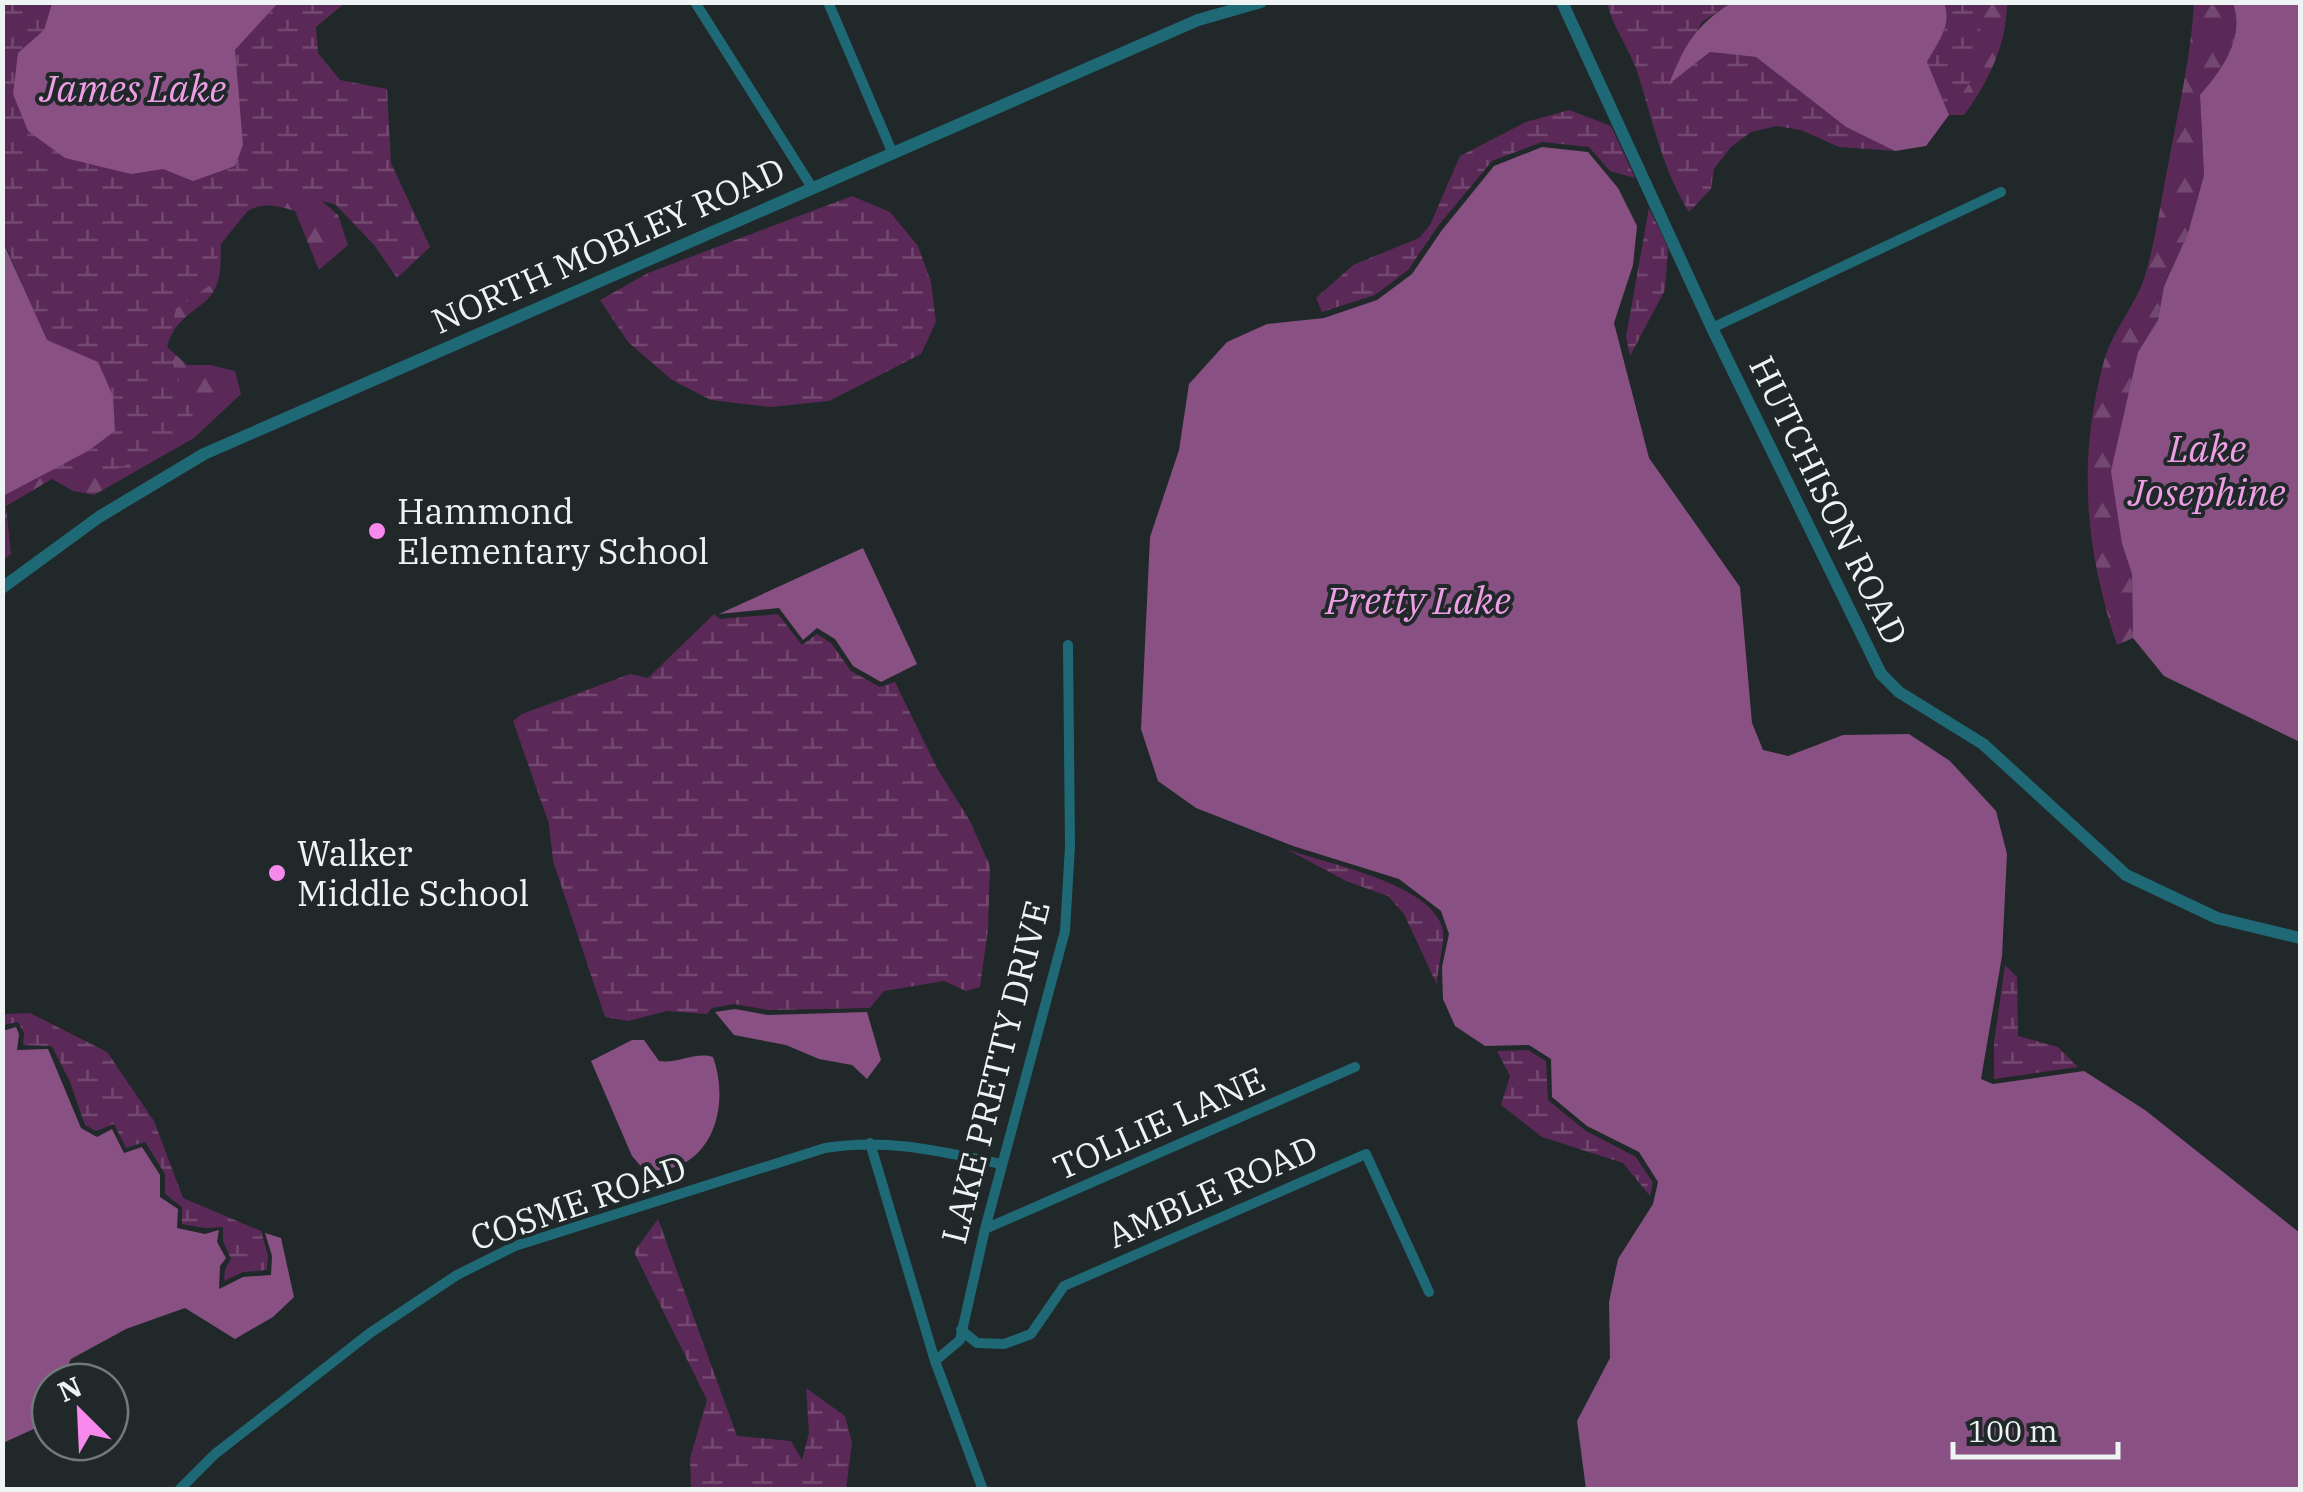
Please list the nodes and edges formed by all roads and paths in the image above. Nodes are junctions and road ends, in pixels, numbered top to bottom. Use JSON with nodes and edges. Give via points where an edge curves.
{"nodes":[{"id":1,"x":695,"y":2,"type":"edge"},
{"id":2,"x":828,"y":2,"type":"edge"},
{"id":3,"x":1260,"y":2,"type":"edge"},
{"id":4,"x":1562,"y":2,"type":"edge"},
{"id":5,"x":893,"y":154,"type":"junction"},
{"id":6,"x":813,"y":189,"type":"junction"},
{"id":7,"x":2001,"y":192,"type":"dead end"},
{"id":8,"x":1712,"y":328,"type":"junction"},
{"id":9,"x":2,"y":588,"type":"edge"},
{"id":10,"x":1068,"y":645,"type":"dead end"},
{"id":11,"x":2300,"y":938,"type":"edge"},
{"id":12,"x":1356,"y":1068,"type":"dead end"},
{"id":13,"x":870,"y":1142,"type":"junction"},
{"id":14,"x":1002,"y":1164,"type":"junction"},
{"id":15,"x":985,"y":1229,"type":"junction"},
{"id":16,"x":1429,"y":1292,"type":"dead end"},
{"id":17,"x":961,"y":1330,"type":"junction"},
{"id":18,"x":934,"y":1361,"type":"junction"},
{"id":19,"x":179,"y":1490,"type":"edge"},
{"id":20,"x":982,"y":1490,"type":"edge"}],
"edges":[{"from":1,"to":6,"type":"street"},
{"from":2,"to":5,"type":"street"},
{"from":3,"to":5,"type":"street","name":"NORTH MOBLEY ROAD","via":[[1198,20]]},
{"from":4,"to":8,"type":"street","name":"HUTCHISON ROAD"},
{"from":5,"to":6,"type":"street","name":"NORTH MOBLEY ROAD"},
{"from":6,"to":9,"type":"street","name":"NORTH MOBLEY ROAD","via":[[204,454],[98,516]]},
{"from":7,"to":8,"type":"street"},
{"from":8,"to":11,"type":"street","name":"HUTCHISON ROAD","via":[[1881,674],[1983,744],[2126,874],[2217,918]]},
{"from":10,"to":14,"type":"street","name":"LAKE PRETTY DRIVE","via":[[1065,931]]},
{"from":12,"to":15,"type":"street","name":"TOLLIE LANE"},
{"from":13,"to":14,"type":"street","name":"COSME ROAD"},
{"from":13,"to":18,"type":"street"},
{"from":13,"to":19,"type":"street","name":"COSME ROAD","via":[[824,1148],[486,1260],[370,1333]]},
{"from":14,"to":15,"type":"street","name":"LAKE PRETTY DRIVE"},
{"from":15,"to":17,"type":"street","name":"LAKE PRETTY DRIVE"},
{"from":16,"to":17,"type":"street","name":"AMBLE ROAD","via":[[1366,1154],[1064,1286],[1031,1334],[1004,1344],[977,1342]]},
{"from":17,"to":18,"type":"street","name":"LAKE PRETTY DRIVE","via":[[952,1350]]},
{"from":18,"to":20,"type":"street"}]}
